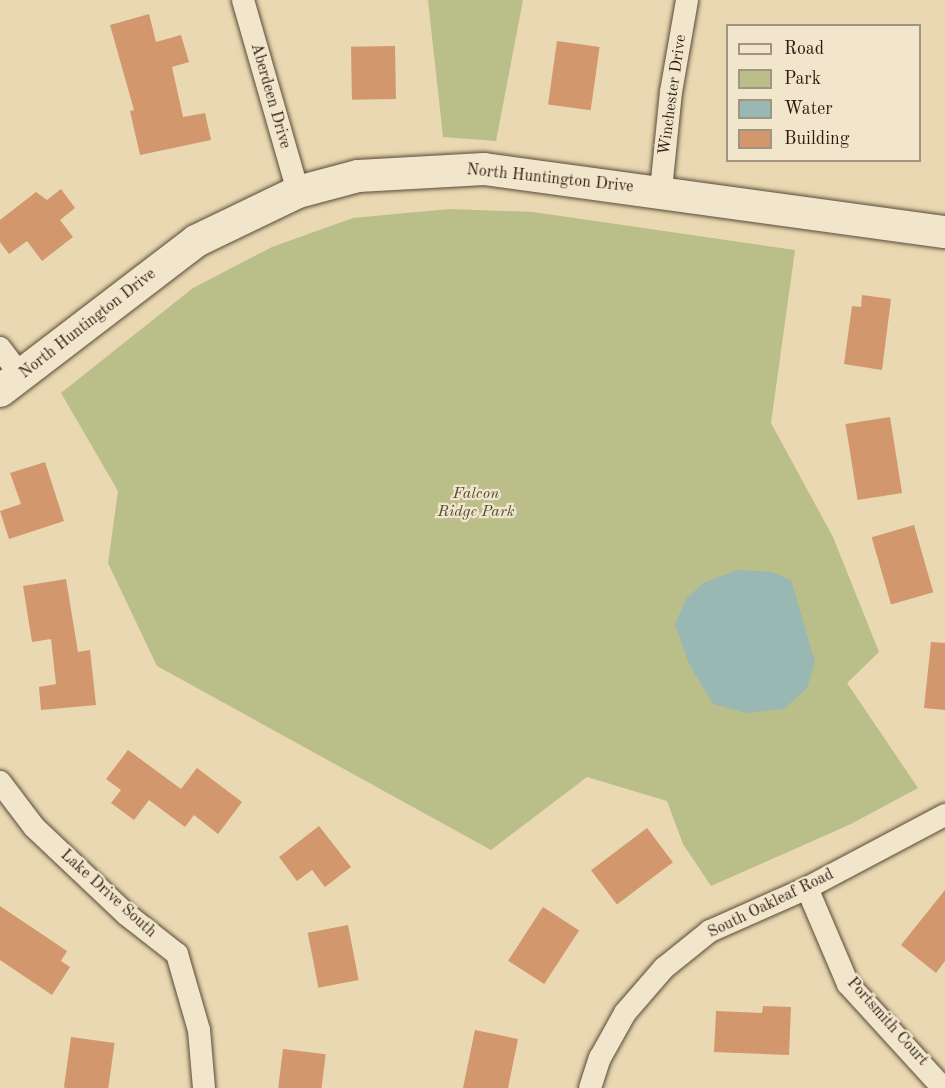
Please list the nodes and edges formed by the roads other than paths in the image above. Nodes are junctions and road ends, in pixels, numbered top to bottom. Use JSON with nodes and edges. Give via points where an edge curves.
{"nodes":[{"id":1,"x":243,"y":0,"type":"edge"},
{"id":2,"x":687,"y":0,"type":"edge"},
{"id":3,"x":661,"y":190,"type":"junction"},
{"id":4,"x":298,"y":192,"type":"junction"},
{"id":5,"x":945,"y":232,"type":"edge"},
{"id":6,"x":0,"y":348,"type":"edge"},
{"id":7,"x":11,"y":384,"type":"edge"},
{"id":8,"x":0,"y":782,"type":"edge"},
{"id":9,"x":945,"y":815,"type":"edge"},
{"id":10,"x":807,"y":888,"type":"junction"},
{"id":11,"x":204,"y":1088,"type":"edge"},
{"id":12,"x":590,"y":1088,"type":"edge"},
{"id":13,"x":943,"y":1088,"type":"edge"}],
"edges":[{"from":1,"to":4,"type":"street","name":"Aberdeen Drive"},
{"from":2,"to":3,"type":"street","name":"Winchester Drive"},
{"from":3,"to":4,"type":"street","name":"North Huntington Drive","via":[[472,169],[358,176]]},
{"from":3,"to":5,"type":"street","name":"North Huntington Drive"},
{"from":4,"to":7,"type":"street","name":"North Huntington Drive","via":[[196,241]]},
{"from":6,"to":7,"type":"street"},
{"from":8,"to":11,"type":"street","name":"Lake Drive South","via":[[34,827],[126,914],[177,954],[199,1030]]},
{"from":9,"to":10,"type":"street","name":"South Oakleaf Road"},
{"from":10,"to":12,"type":"street","name":"South Oakleaf Road","via":[[710,932],[664,968],[625,1013],[600,1058]]},
{"from":10,"to":13,"type":"street","name":"Portsmith Court","via":[[848,984]]}]}
